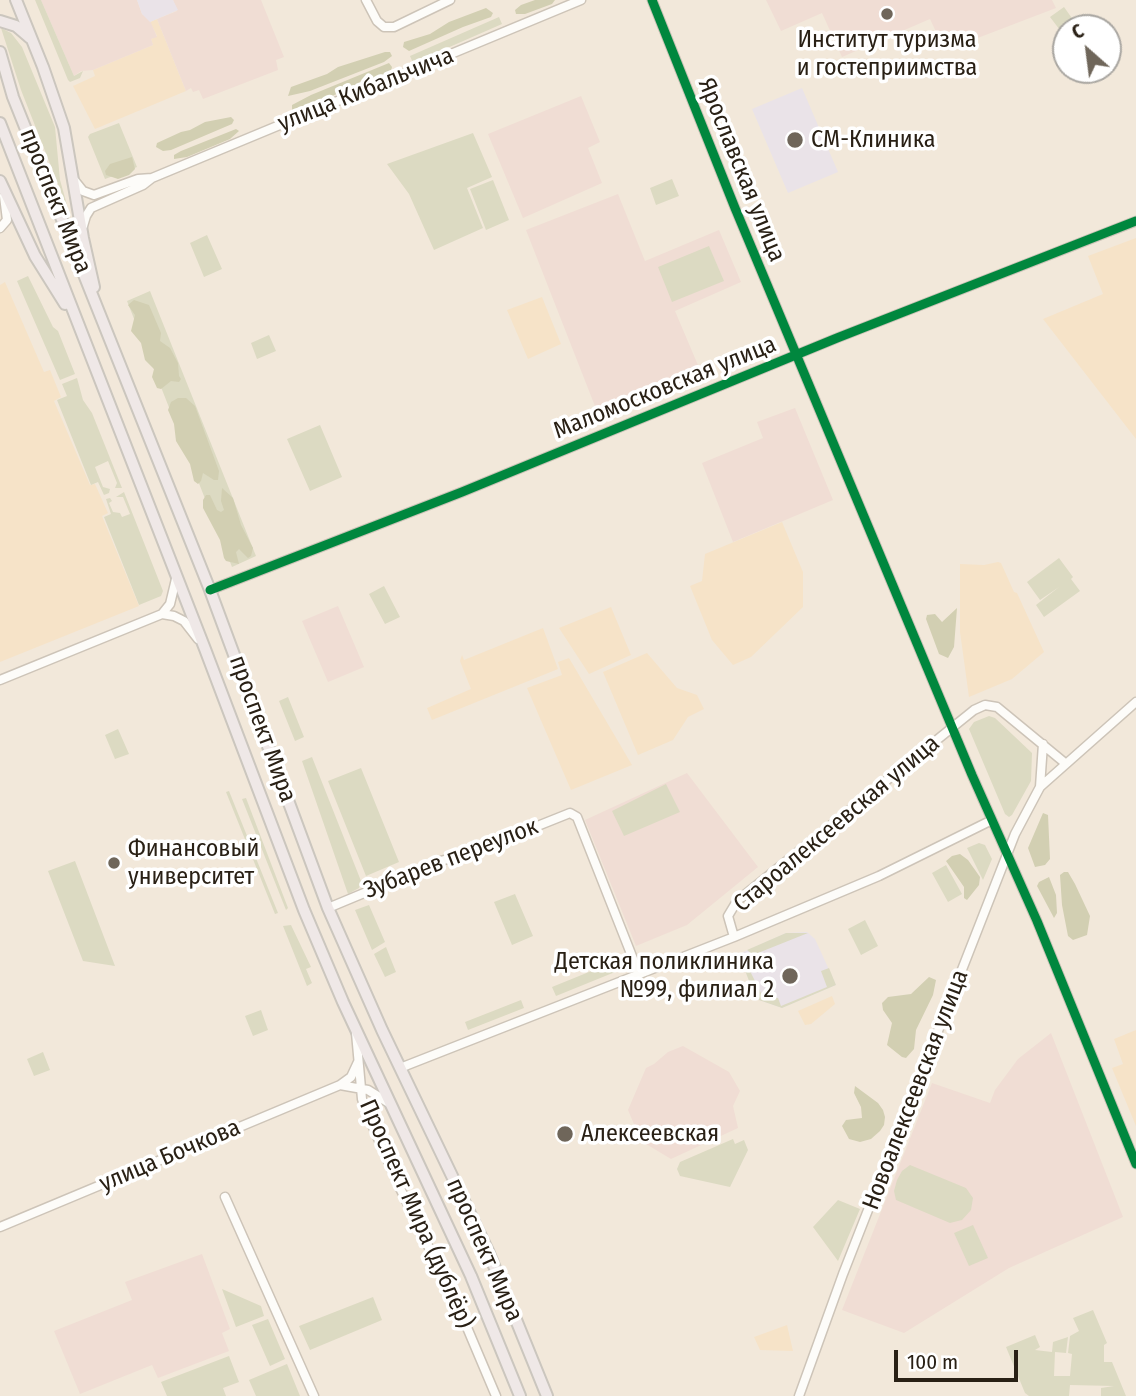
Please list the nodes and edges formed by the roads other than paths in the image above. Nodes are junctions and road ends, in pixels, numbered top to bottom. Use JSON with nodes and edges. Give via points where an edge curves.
{"nodes":[{"id":1,"x":16,"y":0,"type":"edge"},
{"id":2,"x":366,"y":0,"type":"edge"},
{"id":3,"x":450,"y":0,"type":"edge"},
{"id":4,"x":580,"y":0,"type":"edge"},
{"id":5,"x":652,"y":0,"type":"edge"},
{"id":6,"x":0,"y":20,"type":"edge"},
{"id":7,"x":33,"y":40,"type":"junction"},
{"id":8,"x":0,"y":52,"type":"edge"},
{"id":9,"x":0,"y":123,"type":"edge"},
{"id":10,"x":71,"y":170,"type":"junction"},
{"id":11,"x":152,"y":178,"type":"junction"},
{"id":12,"x":2,"y":186,"type":"edge"},
{"id":13,"x":1136,"y":221,"type":"edge"},
{"id":14,"x":0,"y":228,"type":"edge"},
{"id":15,"x":83,"y":237,"type":"junction"},
{"id":16,"x":99,"y":311,"type":"junction"},
{"id":17,"x":79,"y":328,"type":"junction"},
{"id":18,"x":797,"y":355,"type":"junction"},
{"id":19,"x":176,"y":574,"type":"junction"},
{"id":20,"x":210,"y":590,"type":"junction"},
{"id":21,"x":162,"y":614,"type":"junction"},
{"id":22,"x":205,"y":649,"type":"junction"},
{"id":23,"x":0,"y":680,"type":"edge"},
{"id":24,"x":1136,"y":702,"type":"edge"},
{"id":25,"x":952,"y":727,"type":"junction"},
{"id":26,"x":1043,"y":744,"type":"junction"},
{"id":27,"x":1065,"y":763,"type":"junction"},
{"id":28,"x":1040,"y":786,"type":"junction"},
{"id":29,"x":992,"y":820,"type":"junction"},
{"id":30,"x":1007,"y":854,"type":"junction"},
{"id":31,"x":328,"y":908,"type":"junction"},
{"id":32,"x":734,"y":937,"type":"junction"},
{"id":33,"x":639,"y":974,"type":"junction"},
{"id":34,"x":355,"y":1027,"type":"junction"},
{"id":35,"x":358,"y":1062,"type":"junction"},
{"id":36,"x":400,"y":1068,"type":"junction"},
{"id":37,"x":340,"y":1085,"type":"junction"},
{"id":38,"x":361,"y":1089,"type":"junction"},
{"id":39,"x":391,"y":1105,"type":"junction"},
{"id":40,"x":1136,"y":1164,"type":"edge"},
{"id":41,"x":225,"y":1197,"type":"dead end"},
{"id":42,"x":0,"y":1227,"type":"edge"},
{"id":43,"x":314,"y":1396,"type":"edge"},
{"id":44,"x":496,"y":1396,"type":"edge"},
{"id":45,"x":520,"y":1396,"type":"edge"},
{"id":46,"x":547,"y":1396,"type":"edge"},
{"id":47,"x":796,"y":1396,"type":"edge"}],
"edges":[{"from":1,"to":7,"type":"main road"},
{"from":2,"to":3,"type":"street","via":[[377,21],[394,27]]},
{"from":4,"to":11,"type":"street","name":"улица Кибальчича"},
{"from":5,"to":18,"type":"street","name":"Ярославская улица"},
{"from":6,"to":7,"type":"main road"},
{"from":7,"to":10,"type":"main road","via":[[64,128]]},
{"from":8,"to":16,"type":"main road","name":"проспект Мира","via":[[13,97]]},
{"from":9,"to":17,"type":"main road","name":"проспект Мира"},
{"from":10,"to":11,"type":"street","name":"улица Кибальчича","via":[[79,188],[94,195]]},
{"from":10,"to":15,"type":"main road"},
{"from":11,"to":15,"type":"street","name":"улица Кибальчича","via":[[92,208]]},
{"from":12,"to":14,"type":"street","via":[[7,220]]},
{"from":12,"to":17,"type":"main road","via":[[35,256]]},
{"from":13,"to":18,"type":"street","name":"Маломосковская улица"},
{"from":15,"to":16,"type":"main road"},
{"from":16,"to":20,"type":"main road","name":"проспект Мира"},
{"from":17,"to":19,"type":"main road","name":"проспект Мира"},
{"from":18,"to":20,"type":"street","name":"Маломосковская улица"},
{"from":18,"to":25,"type":"street","name":"Ярославская улица"},
{"from":19,"to":21,"type":"street","via":[[173,596]]},
{"from":19,"to":22,"type":"main road","name":"проспект Мира"},
{"from":20,"to":31,"type":"main road","name":"проспект Мира"},
{"from":21,"to":22,"type":"street","via":[[184,621]]},
{"from":21,"to":23,"type":"street"},
{"from":22,"to":34,"type":"main road","name":"проспект Мира","via":[[304,910]]},
{"from":24,"to":27,"type":"street","name":"Новоалексеевская улица"},
{"from":25,"to":26,"type":"street","name":"Староалексеевская улица","via":[[974,710],[994,706]]},
{"from":25,"to":29,"type":"street","name":"Ярославская улица"},
{"from":25,"to":32,"type":"street","name":"Староалексеевская улица","via":[[737,901],[728,916]]},
{"from":26,"to":27,"type":"street","name":"Староалексеевская улица"},
{"from":26,"to":28,"type":"street","name":"Новоалексеевская улица"},
{"from":27,"to":28,"type":"street","name":"Новоалексеевская улица"},
{"from":28,"to":30,"type":"street","name":"Новоалексеевская улица"},
{"from":29,"to":30,"type":"street","name":"Ярославская улица"},
{"from":29,"to":32,"type":"street","via":[[879,876]]},
{"from":30,"to":40,"type":"street","name":"Ярославская улица"},
{"from":30,"to":47,"type":"street","name":"Новоалексеевская улица"},
{"from":31,"to":33,"type":"street","name":"Зубарев переулок","via":[[440,861],[574,814]]},
{"from":31,"to":36,"type":"main road","name":"проспект Мира"},
{"from":32,"to":33,"type":"street"},
{"from":33,"to":36,"type":"street"},
{"from":34,"to":35,"type":"street","name":"Проспект Мира (дублёр)"},
{"from":34,"to":39,"type":"main road","name":"проспект Мира"},
{"from":35,"to":37,"type":"street","name":"улица Бочкова","via":[[351,1077]]},
{"from":35,"to":38,"type":"street","name":"Проспект Мира (дублёр)"},
{"from":36,"to":46,"type":"main road","name":"проспект Мира","via":[[488,1251]]},
{"from":37,"to":38,"type":"street"},
{"from":37,"to":42,"type":"street","name":"улица Бочкова"},
{"from":38,"to":39,"type":"street","via":[[376,1093]]},
{"from":38,"to":44,"type":"street","name":"Проспект Мира (дублёр)","via":[[396,1180]]},
{"from":39,"to":45,"type":"main road","name":"проспект Мира","via":[[471,1276]]},
{"from":41,"to":43,"type":"street"}]}
